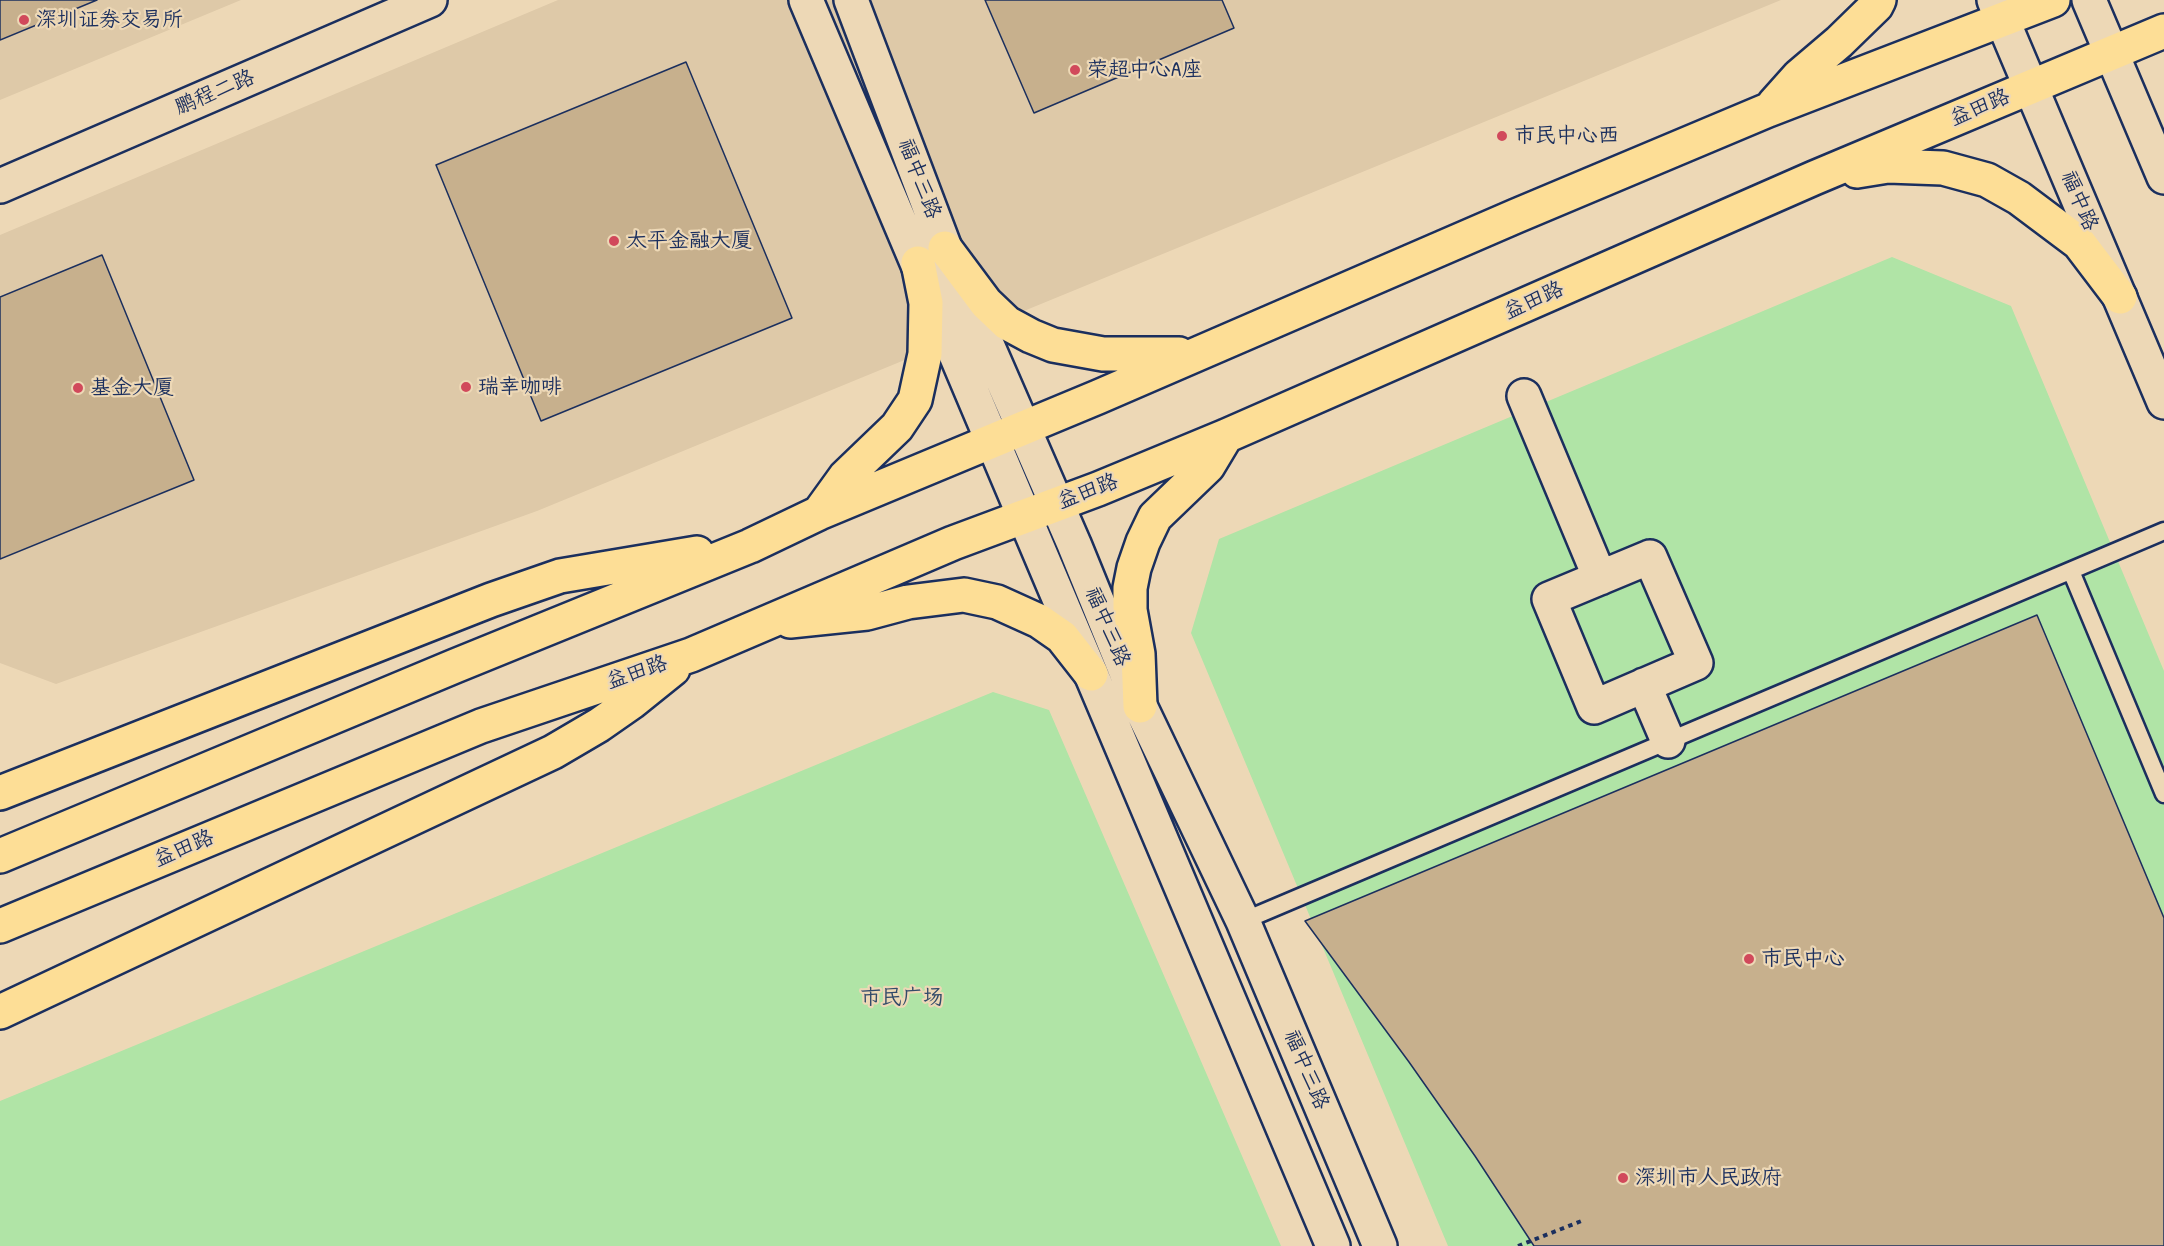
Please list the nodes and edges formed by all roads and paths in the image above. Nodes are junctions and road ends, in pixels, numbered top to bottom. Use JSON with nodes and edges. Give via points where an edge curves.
{"nodes":[{"id":1,"x":430,"y":0,"type":"edge"},
{"id":2,"x":806,"y":0,"type":"edge"},
{"id":3,"x":851,"y":0,"type":"edge"},
{"id":4,"x":1879,"y":0,"type":"edge"},
{"id":5,"x":2053,"y":0,"type":"edge"},
{"id":6,"x":2089,"y":0,"type":"edge"},
{"id":7,"x":1998,"y":10,"type":"edge"},
{"id":8,"x":2164,"y":31,"type":"edge"},
{"id":9,"x":2112,"y":53,"type":"junction"},
{"id":10,"x":2031,"y":87,"type":"junction"},
{"id":11,"x":1768,"y":110,"type":"junction"},
{"id":12,"x":2164,"y":177,"type":"edge"},
{"id":13,"x":1814,"y":178,"type":"junction"},
{"id":14,"x":0,"y":186,"type":"edge"},
{"id":15,"x":932,"y":255,"type":"junction"},
{"id":16,"x":2120,"y":297,"type":"junction"},
{"id":17,"x":1196,"y":354,"type":"junction"},
{"id":18,"x":1524,"y":396,"type":"dead end"},
{"id":19,"x":2164,"y":402,"type":"edge"},
{"id":20,"x":1024,"y":428,"type":"junction"},
{"id":21,"x":1226,"y":436,"type":"junction"},
{"id":22,"x":993,"y":441,"type":"junction"},
{"id":23,"x":1057,"y":504,"type":"junction"},
{"id":24,"x":819,"y":513,"type":"junction"},
{"id":25,"x":1025,"y":516,"type":"junction"},
{"id":26,"x":2164,"y":531,"type":"edge"},
{"id":27,"x":750,"y":546,"type":"junction"},
{"id":28,"x":2071,"y":570,"type":"junction"},
{"id":29,"x":1600,"y":578,"type":"junction"},
{"id":30,"x":764,"y":622,"type":"junction"},
{"id":31,"x":691,"y":655,"type":"junction"},
{"id":32,"x":1091,"y":674,"type":"junction"},
{"id":33,"x":1644,"y":685,"type":"junction"},
{"id":34,"x":1140,"y":706,"type":"junction"},
{"id":35,"x":1668,"y":741,"type":"junction"},
{"id":36,"x":61,"y":769,"type":"junction"},
{"id":37,"x":0,"y":777,"type":"edge"},
{"id":38,"x":0,"y":793,"type":"edge"},
{"id":39,"x":2164,"y":794,"type":"edge"},
{"id":40,"x":0,"y":856,"type":"edge"},
{"id":41,"x":1243,"y":921,"type":"junction"},
{"id":42,"x":0,"y":926,"type":"edge"},
{"id":43,"x":0,"y":1012,"type":"edge"},
{"id":44,"x":1584,"y":1220,"type":"dead end"},
{"id":45,"x":1333,"y":1246,"type":"edge"},
{"id":46,"x":1380,"y":1246,"type":"edge"},
{"id":47,"x":1518,"y":1246,"type":"edge"}],
"edges":[{"from":1,"to":14,"type":"street","name":"鹏程二路"},
{"from":2,"to":15,"type":"street","name":"福中三路"},
{"from":3,"to":15,"type":"street","name":"福中三路"},
{"from":4,"to":11,"type":"main road","via":[[1839,42],[1798,76]]},
{"from":5,"to":7,"type":"main road"},
{"from":6,"to":9,"type":"street"},
{"from":7,"to":10,"type":"street","name":"福中路"},
{"from":7,"to":11,"type":"main road"},
{"from":8,"to":9,"type":"main road","name":"益田路"},
{"from":9,"to":10,"type":"main road","name":"益田路"},
{"from":9,"to":12,"type":"street"},
{"from":10,"to":13,"type":"main road","name":"益田路"},
{"from":10,"to":16,"type":"street","name":"福中路"},
{"from":11,"to":17,"type":"main road"},
{"from":13,"to":16,"type":"main road","via":[[1888,166],[1943,168],[1987,180],[2019,198],[2079,243]]},
{"from":13,"to":21,"type":"main road","name":"益田路"},
{"from":15,"to":17,"type":"main road","via":[[1007,323],[1053,345],[1131,356]]},
{"from":15,"to":20,"type":"street","name":"福中三路"},
{"from":15,"to":22,"type":"street","name":"福中三路"},
{"from":15,"to":24,"type":"main road","via":[[926,303],[926,354],[915,400],[897,427],[845,477]]},
{"from":16,"to":19,"type":"street","name":"福中路"},
{"from":17,"to":20,"type":"main road"},
{"from":18,"to":29,"type":"street"},
{"from":20,"to":22,"type":"main road"},
{"from":20,"to":23,"type":"street","name":"福中三路"},
{"from":21,"to":23,"type":"main road","name":"益田路"},
{"from":21,"to":34,"type":"main road","via":[[1208,466],[1155,517],[1134,568],[1130,610],[1138,654]]},
{"from":22,"to":24,"type":"main road"},
{"from":22,"to":25,"type":"street","name":"福中三路"},
{"from":23,"to":25,"type":"main road","name":"益田路"},
{"from":23,"to":34,"type":"street","name":"福中三路"},
{"from":24,"to":27,"type":"main road"},
{"from":25,"to":30,"type":"main road","name":"益田路"},
{"from":25,"to":32,"type":"street","name":"福中三路"},
{"from":26,"to":28,"type":"lane"},
{"from":27,"to":36,"type":"main road","via":[[560,576]]},
{"from":27,"to":40,"type":"main road"},
{"from":28,"to":35,"type":"lane"},
{"from":28,"to":39,"type":"lane"},
{"from":29,"to":33,"type":"street","via":[[1650,557],[1696,663]]},
{"from":29,"to":33,"type":"street","via":[[1549,599],[1594,707]]},
{"from":30,"to":31,"type":"main road","name":"益田路"},
{"from":30,"to":32,"type":"main road","via":[[831,618],[964,595],[998,602],[1039,621],[1062,637]]},
{"from":31,"to":42,"type":"main road","name":"益田路","via":[[481,726]]},
{"from":31,"to":43,"type":"main road","via":[[632,702],[553,753]]},
{"from":32,"to":45,"type":"street","name":"福中三路"},
{"from":33,"to":35,"type":"street"},
{"from":34,"to":41,"type":"street","name":"福中三路"},
{"from":35,"to":41,"type":"lane"},
{"from":36,"to":37,"type":"main road"},
{"from":36,"to":38,"type":"main road"},
{"from":41,"to":46,"type":"street","name":"福中三路"},
{"from":44,"to":47,"type":"path"}]}
